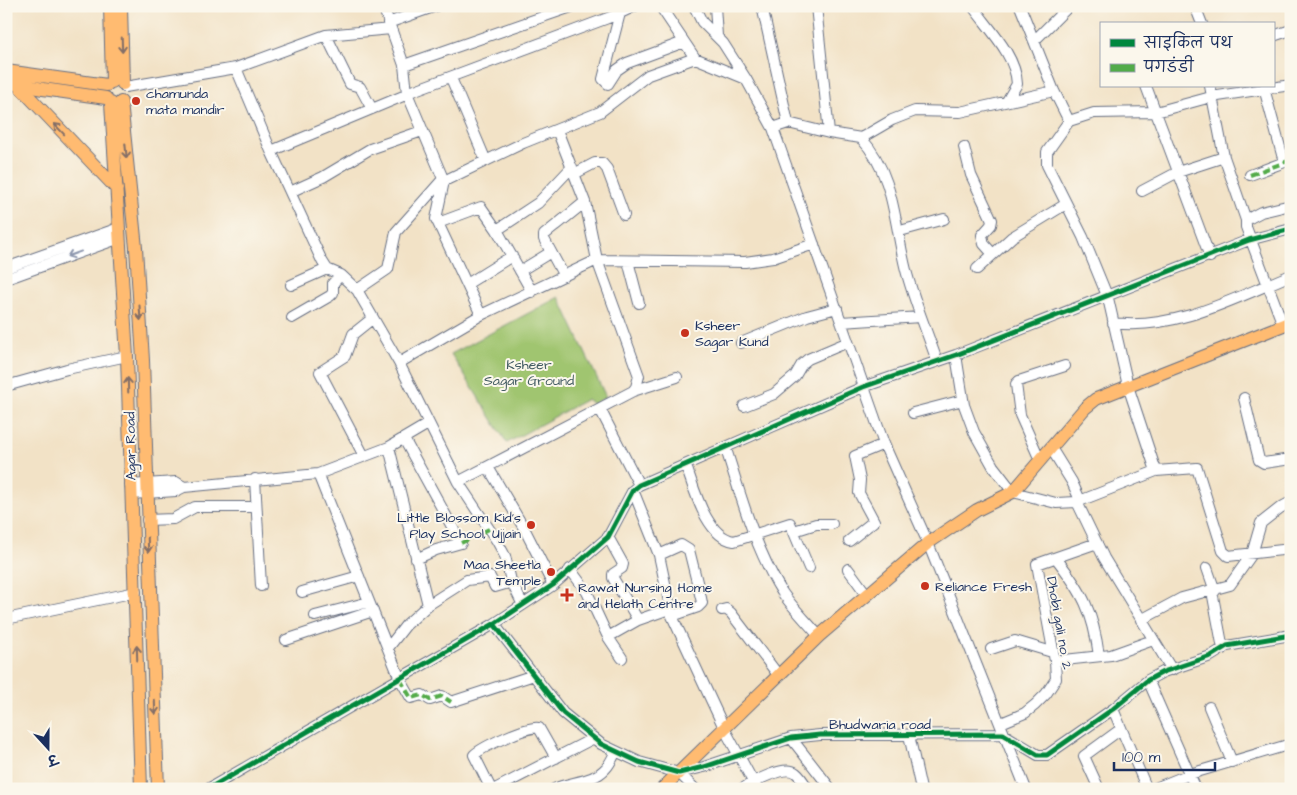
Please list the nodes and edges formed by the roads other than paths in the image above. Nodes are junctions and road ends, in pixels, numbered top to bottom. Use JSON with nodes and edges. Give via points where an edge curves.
{"nodes":[{"id":1,"x":110,"y":6,"type":"edge"},
{"id":2,"x":121,"y":6,"type":"edge"},
{"id":3,"x":383,"y":6,"type":"edge"},
{"id":4,"x":436,"y":6,"type":"edge"},
{"id":5,"x":574,"y":6,"type":"edge"},
{"id":6,"x":635,"y":6,"type":"edge"},
{"id":7,"x":660,"y":6,"type":"edge"},
{"id":8,"x":694,"y":6,"type":"edge"},
{"id":9,"x":716,"y":6,"type":"edge"},
{"id":10,"x":762,"y":6,"type":"edge"},
{"id":11,"x":816,"y":6,"type":"edge"},
{"id":12,"x":1020,"y":6,"type":"edge"},
{"id":13,"x":1069,"y":6,"type":"edge"},
{"id":14,"x":1195,"y":6,"type":"edge"},
{"id":15,"x":974,"y":8,"type":"dead end"},
{"id":16,"x":618,"y":11,"type":"edge"},
{"id":17,"x":1201,"y":22,"type":"edge"},
{"id":18,"x":389,"y":26,"type":"junction"},
{"id":19,"x":1291,"y":30,"type":"edge"},
{"id":20,"x":326,"y":35,"type":"junction"},
{"id":21,"x":717,"y":36,"type":"junction"},
{"id":22,"x":1274,"y":36,"type":"edge"},
{"id":23,"x":1034,"y":41,"type":"junction"},
{"id":24,"x":684,"y":42,"type":"junction"},
{"id":25,"x":695,"y":58,"type":"junction"},
{"id":26,"x":404,"y":65,"type":"junction"},
{"id":27,"x":236,"y":68,"type":"junction"},
{"id":28,"x":6,"y":71,"type":"edge"},
{"id":29,"x":451,"y":78,"type":"junction"},
{"id":30,"x":746,"y":79,"type":"junction"},
{"id":31,"x":12,"y":83,"type":"edge"},
{"id":32,"x":1291,"y":85,"type":"edge"},
{"id":33,"x":1274,"y":87,"type":"edge"},
{"id":34,"x":1147,"y":88,"type":"edge"},
{"id":35,"x":1247,"y":88,"type":"edge"},
{"id":36,"x":1264,"y":88,"type":"joint"},
{"id":37,"x":115,"y":91,"type":"junction"},
{"id":38,"x":1054,"y":91,"type":"junction"},
{"id":39,"x":1211,"y":92,"type":"edge"},
{"id":40,"x":408,"y":93,"type":"junction"},
{"id":41,"x":1007,"y":100,"type":"junction"},
{"id":42,"x":372,"y":109,"type":"junction"},
{"id":43,"x":1156,"y":112,"type":"junction"},
{"id":44,"x":1068,"y":121,"type":"junction"},
{"id":45,"x":788,"y":123,"type":"junction"},
{"id":46,"x":773,"y":128,"type":"junction"},
{"id":47,"x":557,"y":130,"type":"junction"},
{"id":48,"x":422,"y":131,"type":"junction"},
{"id":49,"x":829,"y":133,"type":"junction"},
{"id":50,"x":861,"y":138,"type":"junction"},
{"id":51,"x":964,"y":147,"type":"dead end"},
{"id":52,"x":271,"y":151,"type":"junction"},
{"id":53,"x":1224,"y":157,"type":"junction"},
{"id":54,"x":486,"y":161,"type":"junction"},
{"id":55,"x":1288,"y":161,"type":"edge"},
{"id":56,"x":573,"y":171,"type":"junction"},
{"id":57,"x":1178,"y":172,"type":"junction"},
{"id":58,"x":1250,"y":175,"type":"dead end"},
{"id":59,"x":444,"y":180,"type":"junction"},
{"id":60,"x":117,"y":189,"type":"junction"},
{"id":61,"x":1142,"y":191,"type":"dead end"},
{"id":62,"x":290,"y":192,"type":"junction"},
{"id":63,"x":585,"y":202,"type":"junction"},
{"id":64,"x":1066,"y":204,"type":"junction"},
{"id":65,"x":1289,"y":204,"type":"edge"},
{"id":66,"x":624,"y":215,"type":"dead end"},
{"id":67,"x":944,"y":219,"type":"dead end"},
{"id":68,"x":1246,"y":220,"type":"junction"},
{"id":69,"x":438,"y":223,"type":"junction"},
{"id":70,"x":1291,"y":229,"type":"edge"},
{"id":71,"x":497,"y":230,"type":"junction"},
{"id":72,"x":900,"y":231,"type":"junction"},
{"id":73,"x":120,"y":233,"type":"junction"},
{"id":74,"x":1250,"y":240,"type":"junction"},
{"id":75,"x":814,"y":244,"type":"junction"},
{"id":76,"x":551,"y":252,"type":"junction"},
{"id":77,"x":992,"y":253,"type":"junction"},
{"id":78,"x":512,"y":256,"type":"junction"},
{"id":79,"x":1210,"y":257,"type":"junction"},
{"id":80,"x":597,"y":260,"type":"junction"},
{"id":81,"x":628,"y":261,"type":"junction"},
{"id":82,"x":6,"y":268,"type":"edge"},
{"id":83,"x":977,"y":268,"type":"dead end"},
{"id":84,"x":327,"y":269,"type":"junction"},
{"id":85,"x":520,"y":271,"type":"junction"},
{"id":86,"x":1291,"y":275,"type":"edge"},
{"id":87,"x":341,"y":276,"type":"junction"},
{"id":88,"x":564,"y":276,"type":"junction"},
{"id":89,"x":6,"y":278,"type":"edge"},
{"id":90,"x":467,"y":284,"type":"junction"},
{"id":91,"x":1268,"y":284,"type":"junction"},
{"id":92,"x":291,"y":285,"type":"dead end"},
{"id":93,"x":357,"y":290,"type":"junction"},
{"id":94,"x":532,"y":292,"type":"junction"},
{"id":95,"x":1108,"y":298,"type":"junction"},
{"id":96,"x":639,"y":303,"type":"dead end"},
{"id":97,"x":837,"y":308,"type":"junction"},
{"id":98,"x":482,"y":315,"type":"junction"},
{"id":99,"x":921,"y":317,"type":"junction"},
{"id":100,"x":292,"y":318,"type":"dead end"},
{"id":101,"x":373,"y":318,"type":"junction"},
{"id":102,"x":841,"y":322,"type":"junction"},
{"id":103,"x":1113,"y":323,"type":"junction"},
{"id":104,"x":1287,"y":324,"type":"edge"},
{"id":105,"x":848,"y":342,"type":"junction"},
{"id":106,"x":741,"y":343,"type":"dead end"},
{"id":107,"x":956,"y":355,"type":"junction"},
{"id":108,"x":127,"y":356,"type":"junction"},
{"id":109,"x":937,"y":361,"type":"junction"},
{"id":110,"x":399,"y":363,"type":"junction"},
{"id":111,"x":1065,"y":366,"type":"dead end"},
{"id":112,"x":677,"y":377,"type":"dead end"},
{"id":113,"x":6,"y":386,"type":"edge"},
{"id":114,"x":1128,"y":386,"type":"junction"},
{"id":115,"x":863,"y":387,"type":"junction"},
{"id":116,"x":633,"y":390,"type":"junction"},
{"id":117,"x":1244,"y":398,"type":"dead end"},
{"id":118,"x":963,"y":400,"type":"junction"},
{"id":119,"x":744,"y":406,"type":"dead end"},
{"id":120,"x":600,"y":409,"type":"junction"},
{"id":121,"x":913,"y":413,"type":"dead end"},
{"id":122,"x":428,"y":424,"type":"junction"},
{"id":123,"x":404,"y":438,"type":"junction"},
{"id":124,"x":884,"y":444,"type":"junction"},
{"id":125,"x":389,"y":447,"type":"junction"},
{"id":126,"x":1050,"y":448,"type":"junction"},
{"id":127,"x":726,"y":449,"type":"junction"},
{"id":128,"x":364,"y":456,"type":"junction"},
{"id":129,"x":1291,"y":459,"type":"edge"},
{"id":130,"x":1040,"y":460,"type":"junction"},
{"id":131,"x":686,"y":466,"type":"junction"},
{"id":132,"x":488,"y":467,"type":"junction"},
{"id":133,"x":1156,"y":470,"type":"junction"},
{"id":134,"x":318,"y":474,"type":"junction"},
{"id":135,"x":255,"y":479,"type":"junction"},
{"id":136,"x":458,"y":482,"type":"junction"},
{"id":137,"x":146,"y":488,"type":"junction"},
{"id":138,"x":636,"y":488,"type":"junction"},
{"id":139,"x":131,"y":489,"type":"junction"},
{"id":140,"x":1013,"y":492,"type":"junction"},
{"id":141,"x":1078,"y":501,"type":"junction"},
{"id":142,"x":1291,"y":502,"type":"edge"},
{"id":143,"x":256,"y":506,"type":"junction"},
{"id":144,"x":147,"y":520,"type":"junction"},
{"id":145,"x":832,"y":524,"type":"dead end"},
{"id":146,"x":794,"y":531,"type":"junction"},
{"id":147,"x":755,"y":534,"type":"junction"},
{"id":148,"x":608,"y":537,"type":"junction"},
{"id":149,"x":849,"y":541,"type":"dead end"},
{"id":150,"x":928,"y":543,"type":"junction"},
{"id":151,"x":1097,"y":543,"type":"junction"},
{"id":152,"x":1291,"y":549,"type":"edge"},
{"id":153,"x":1252,"y":554,"type":"junction"},
{"id":154,"x":659,"y":555,"type":"junction"},
{"id":155,"x":1056,"y":558,"type":"junction"},
{"id":156,"x":416,"y":559,"type":"junction"},
{"id":157,"x":808,"y":568,"type":"dead end"},
{"id":158,"x":1207,"y":568,"type":"dead end"},
{"id":159,"x":570,"y":569,"type":"junction"},
{"id":160,"x":848,"y":570,"type":"dead end"},
{"id":161,"x":359,"y":576,"type":"junction"},
{"id":162,"x":512,"y":582,"type":"junction"},
{"id":163,"x":553,"y":585,"type":"junction"},
{"id":164,"x":261,"y":586,"type":"dead end"},
{"id":165,"x":1213,"y":591,"type":"junction"},
{"id":166,"x":136,"y":592,"type":"junction"},
{"id":167,"x":302,"y":592,"type":"dead end"},
{"id":168,"x":867,"y":595,"type":"junction"},
{"id":169,"x":428,"y":605,"type":"junction"},
{"id":170,"x":523,"y":605,"type":"junction"},
{"id":171,"x":371,"y":606,"type":"junction"},
{"id":172,"x":722,"y":610,"type":"dead end"},
{"id":173,"x":670,"y":612,"type":"junction"},
{"id":174,"x":315,"y":616,"type":"dead end"},
{"id":175,"x":6,"y":620,"type":"edge"},
{"id":176,"x":638,"y":620,"type":"junction"},
{"id":177,"x":1141,"y":620,"type":"junction"},
{"id":178,"x":494,"y":624,"type":"junction"},
{"id":179,"x":1291,"y":634,"type":"edge"},
{"id":180,"x":820,"y":636,"type":"junction"},
{"id":181,"x":608,"y":637,"type":"junction"},
{"id":182,"x":286,"y":640,"type":"dead end"},
{"id":183,"x":1153,"y":640,"type":"junction"},
{"id":184,"x":388,"y":648,"type":"junction"},
{"id":185,"x":1223,"y":648,"type":"junction"},
{"id":186,"x":991,"y":649,"type":"dead end"},
{"id":187,"x":1099,"y":656,"type":"junction"},
{"id":188,"x":1053,"y":657,"type":"junction"},
{"id":189,"x":622,"y":658,"type":"dead end"},
{"id":190,"x":1172,"y":670,"type":"junction"},
{"id":191,"x":534,"y":675,"type":"junction"},
{"id":192,"x":779,"y":676,"type":"junction"},
{"id":193,"x":400,"y":679,"type":"junction"},
{"id":194,"x":1148,"y":680,"type":"junction"},
{"id":195,"x":1210,"y":707,"type":"dead end"},
{"id":196,"x":1112,"y":709,"type":"junction"},
{"id":197,"x":1001,"y":723,"type":"junction"},
{"id":198,"x":1121,"y":729,"type":"junction"},
{"id":199,"x":725,"y":730,"type":"junction"},
{"id":200,"x":1003,"y":734,"type":"junction"},
{"id":201,"x":909,"y":735,"type":"junction"},
{"id":202,"x":594,"y":738,"type":"junction"},
{"id":203,"x":791,"y":738,"type":"junction"},
{"id":204,"x":1291,"y":744,"type":"edge"},
{"id":205,"x":616,"y":751,"type":"junction"},
{"id":206,"x":740,"y":754,"type":"junction"},
{"id":207,"x":556,"y":758,"type":"junction"},
{"id":208,"x":1232,"y":762,"type":"junction"},
{"id":209,"x":679,"y":773,"type":"junction"},
{"id":210,"x":1190,"y":774,"type":"junction"},
{"id":211,"x":754,"y":786,"type":"edge"},
{"id":212,"x":141,"y":789,"type":"edge"},
{"id":213,"x":158,"y":789,"type":"edge"},
{"id":214,"x":208,"y":789,"type":"edge"},
{"id":215,"x":490,"y":789,"type":"edge"},
{"id":216,"x":495,"y":789,"type":"edge"},
{"id":217,"x":554,"y":789,"type":"edge"},
{"id":218,"x":662,"y":789,"type":"edge"},
{"id":219,"x":695,"y":789,"type":"edge"},
{"id":220,"x":742,"y":789,"type":"edge"},
{"id":221,"x":808,"y":789,"type":"edge"},
{"id":222,"x":831,"y":789,"type":"edge"},
{"id":223,"x":921,"y":789,"type":"edge"},
{"id":224,"x":1026,"y":789,"type":"edge"},
{"id":225,"x":1099,"y":789,"type":"edge"},
{"id":226,"x":1147,"y":789,"type":"edge"},
{"id":227,"x":1153,"y":789,"type":"edge"},
{"id":228,"x":1196,"y":789,"type":"edge"}],
"edges":[{"from":1,"to":37,"type":"main road"},
{"from":2,"to":37,"type":"main road","one_way":true},
{"from":3,"to":18,"type":"street"},
{"from":4,"to":18,"type":"street"},
{"from":5,"to":26,"type":"street"},
{"from":6,"to":16,"type":"street"},
{"from":7,"to":24,"type":"street"},
{"from":8,"to":21,"type":"street","via":[[702,22]]},
{"from":9,"to":21,"type":"street"},
{"from":10,"to":45,"type":"street"},
{"from":11,"to":49,"type":"street"},
{"from":12,"to":23,"type":"street"},
{"from":13,"to":23,"type":"street"},
{"from":14,"to":17,"type":"street"},
{"from":15,"to":41,"type":"street","via":[[1014,69],[1017,84]]},
{"from":16,"to":24,"type":"street","via":[[603,79],[608,84],[622,66]]},
{"from":16,"to":29,"type":"street"},
{"from":18,"to":20,"type":"street"},
{"from":18,"to":26,"type":"street"},
{"from":19,"to":22,"type":"street"},
{"from":20,"to":27,"type":"street"},
{"from":20,"to":42,"type":"street","via":[[350,84],[360,87]]},
{"from":21,"to":30,"type":"street"},
{"from":23,"to":38,"type":"street"},
{"from":24,"to":25,"type":"street"},
{"from":25,"to":30,"type":"street"},
{"from":25,"to":47,"type":"street","via":[[648,74],[600,112]]},
{"from":26,"to":40,"type":"street"},
{"from":27,"to":37,"type":"street"},
{"from":27,"to":52,"type":"street"},
{"from":28,"to":37,"type":"main road"},
{"from":29,"to":40,"type":"street"},
{"from":29,"to":54,"type":"street"},
{"from":30,"to":46,"type":"street"},
{"from":31,"to":37,"type":"main road"},
{"from":60,"to":31,"type":"main road","one_way":true},
{"from":32,"to":33,"type":"street"},
{"from":34,"to":43,"type":"street"},
{"from":35,"to":36,"type":"street"},
{"from":35,"to":39,"type":"street"},
{"from":36,"to":55,"type":"street"},
{"from":37,"to":60,"type":"main road"},
{"from":37,"to":137,"type":"main road","name":"Agar Road","one_way":true,"via":[[136,257]]},
{"from":38,"to":41,"type":"street"},
{"from":38,"to":44,"type":"street"},
{"from":39,"to":43,"type":"street"},
{"from":39,"to":53,"type":"street"},
{"from":40,"to":42,"type":"street"},
{"from":40,"to":48,"type":"street"},
{"from":41,"to":50,"type":"street","via":[[960,112],[916,111]]},
{"from":42,"to":52,"type":"street"},
{"from":43,"to":44,"type":"street","via":[[1094,113]]},
{"from":43,"to":57,"type":"street"},
{"from":44,"to":64,"type":"street","via":[[1047,152],[1046,160]]},
{"from":45,"to":46,"type":"street"},
{"from":45,"to":49,"type":"street"},
{"from":46,"to":75,"type":"street"},
{"from":47,"to":54,"type":"street"},
{"from":47,"to":56,"type":"street"},
{"from":48,"to":59,"type":"street"},
{"from":48,"to":62,"type":"street","via":[[370,149]]},
{"from":49,"to":50,"type":"street"},
{"from":50,"to":72,"type":"street","via":[[878,160]]},
{"from":51,"to":77,"type":"street","via":[[970,175],[991,214],[991,225],[982,235],[984,244]]},
{"from":52,"to":62,"type":"street"},
{"from":53,"to":57,"type":"street"},
{"from":53,"to":68,"type":"street"},
{"from":54,"to":59,"type":"street"},
{"from":55,"to":58,"type":"street"},
{"from":56,"to":63,"type":"street"},
{"from":56,"to":66,"type":"street","via":[[602,164],[607,169]]},
{"from":56,"to":71,"type":"street","via":[[538,203]]},
{"from":57,"to":61,"type":"street"},
{"from":57,"to":79,"type":"street"},
{"from":59,"to":69,"type":"street","via":[[436,219]]},
{"from":59,"to":93,"type":"street","via":[[396,232],[388,269]]},
{"from":60,"to":73,"type":"main road"},
{"from":62,"to":84,"type":"street"},
{"from":63,"to":76,"type":"street","via":[[544,235]]},
{"from":63,"to":80,"type":"street"},
{"from":64,"to":77,"type":"street"},
{"from":64,"to":95,"type":"street"},
{"from":65,"to":68,"type":"street"},
{"from":67,"to":72,"type":"street"},
{"from":68,"to":74,"type":"street"},
{"from":69,"to":71,"type":"street","via":[[481,207]]},
{"from":69,"to":90,"type":"street"},
{"from":70,"to":74,"type":"street"},
{"from":71,"to":78,"type":"street"},
{"from":72,"to":99,"type":"street","via":[[903,259]]},
{"from":73,"to":82,"type":"street"},
{"from":73,"to":89,"type":"street","one_way":true},
{"from":73,"to":108,"type":"main road"},
{"from":74,"to":79,"type":"street"},
{"from":74,"to":91,"type":"street"},
{"from":75,"to":81,"type":"street","via":[[773,258],[744,262]]},
{"from":75,"to":97,"type":"street"},
{"from":76,"to":85,"type":"street"},
{"from":76,"to":88,"type":"street"},
{"from":77,"to":83,"type":"street"},
{"from":78,"to":85,"type":"street"},
{"from":78,"to":90,"type":"street"},
{"from":79,"to":95,"type":"street"},
{"from":80,"to":81,"type":"street"},
{"from":80,"to":88,"type":"street"},
{"from":80,"to":116,"type":"street","via":[[639,376]]},
{"from":81,"to":96,"type":"street"},
{"from":84,"to":87,"type":"street"},
{"from":84,"to":92,"type":"street"},
{"from":85,"to":94,"type":"street"},
{"from":86,"to":91,"type":"street"},
{"from":87,"to":93,"type":"street"},
{"from":87,"to":100,"type":"street","via":[[333,283],[333,294]]},
{"from":88,"to":94,"type":"street"},
{"from":90,"to":98,"type":"street"},
{"from":91,"to":103,"type":"street","via":[[1211,308],[1160,322],[1142,325]]},
{"from":91,"to":104,"type":"street"},
{"from":93,"to":101,"type":"street"},
{"from":94,"to":98,"type":"street"},
{"from":95,"to":103,"type":"street"},
{"from":95,"to":107,"type":"street"},
{"from":97,"to":102,"type":"street"},
{"from":97,"to":106,"type":"street","via":[[807,316]]},
{"from":98,"to":110,"type":"street"},
{"from":99,"to":102,"type":"street"},
{"from":99,"to":109,"type":"street"},
{"from":101,"to":110,"type":"street"},
{"from":101,"to":128,"type":"street","via":[[353,334],[345,356],[320,372]]},
{"from":102,"to":105,"type":"street"},
{"from":103,"to":114,"type":"street"},
{"from":104,"to":114,"type":"main road"},
{"from":105,"to":115,"type":"street"},
{"from":105,"to":119,"type":"street","via":[[808,359],[795,376],[774,394]]},
{"from":107,"to":109,"type":"street"},
{"from":107,"to":118,"type":"street"},
{"from":108,"to":113,"type":"street"},
{"from":139,"to":108,"type":"main road","one_way":true},
{"from":109,"to":115,"type":"street"},
{"from":110,"to":122,"type":"street"},
{"from":111,"to":130,"type":"street","via":[[1016,384],[1020,415]]},
{"from":112,"to":116,"type":"street"},
{"from":114,"to":126,"type":"main road","via":[[1096,399]]},
{"from":114,"to":133,"type":"street"},
{"from":115,"to":124,"type":"street"},
{"from":115,"to":127,"type":"street"},
{"from":116,"to":120,"type":"street"},
{"from":117,"to":129,"type":"street","via":[[1259,460],[1264,463]]},
{"from":118,"to":121,"type":"street"},
{"from":118,"to":140,"type":"street","via":[[974,432],[993,466]]},
{"from":120,"to":132,"type":"street"},
{"from":120,"to":138,"type":"street"},
{"from":122,"to":123,"type":"street"},
{"from":122,"to":136,"type":"street"},
{"from":123,"to":125,"type":"street"},
{"from":123,"to":156,"type":"street","via":[[461,543]]},
{"from":124,"to":149,"type":"street","via":[[855,456],[859,493],[874,520]]},
{"from":124,"to":150,"type":"street"},
{"from":125,"to":128,"type":"street"},
{"from":125,"to":156,"type":"street"},
{"from":126,"to":130,"type":"main road"},
{"from":126,"to":141,"type":"street","via":[[1072,482]]},
{"from":127,"to":131,"type":"street"},
{"from":127,"to":147,"type":"street"},
{"from":128,"to":134,"type":"street"},
{"from":130,"to":140,"type":"main road"},
{"from":131,"to":138,"type":"street"},
{"from":131,"to":147,"type":"street","via":[[707,521],[714,529],[730,541]]},
{"from":132,"to":136,"type":"street"},
{"from":132,"to":163,"type":"street"},
{"from":133,"to":141,"type":"street"},
{"from":133,"to":153,"type":"street","via":[[1197,468],[1224,554]]},
{"from":134,"to":135,"type":"street"},
{"from":134,"to":161,"type":"street"},
{"from":135,"to":137,"type":"street","via":[[184,486],[176,482]]},
{"from":135,"to":143,"type":"street"},
{"from":136,"to":162,"type":"street","via":[[497,541]]},
{"from":137,"to":139,"type":"street"},
{"from":137,"to":144,"type":"main road","name":"Agar Road"},
{"from":138,"to":148,"type":"street"},
{"from":138,"to":154,"type":"street"},
{"from":139,"to":166,"type":"main road"},
{"from":140,"to":141,"type":"street","via":[[1056,503]]},
{"from":140,"to":150,"type":"main road","via":[[977,510]]},
{"from":141,"to":151,"type":"street"},
{"from":142,"to":153,"type":"street","via":[[1261,523]]},
{"from":143,"to":144,"type":"street","via":[[195,507],[173,519]]},
{"from":143,"to":164,"type":"street"},
{"from":144,"to":213,"type":"main road","name":"Agar Road","one_way":true},
{"from":145,"to":146,"type":"street","via":[[816,524]]},
{"from":146,"to":147,"type":"street","via":[[788,523]]},
{"from":146,"to":157,"type":"street"},
{"from":147,"to":180,"type":"street","via":[[783,594]]},
{"from":148,"to":159,"type":"street"},
{"from":148,"to":176,"type":"street","via":[[624,564],[613,578]]},
{"from":150,"to":168,"type":"main road"},
{"from":150,"to":197,"type":"street"},
{"from":151,"to":155,"type":"street","name":"Dhobi gali no. 2"},
{"from":151,"to":177,"type":"street"},
{"from":152,"to":153,"type":"street"},
{"from":153,"to":165,"type":"street","via":[[1230,585]]},
{"from":154,"to":173,"type":"street"},
{"from":154,"to":173,"type":"street","via":[[685,546],[689,550],[701,598],[698,607]]},
{"from":155,"to":187,"type":"street","via":[[1083,595],[1096,630]]},
{"from":155,"to":188,"type":"street","name":"Dhobi gali no. 2","via":[[1036,566]]},
{"from":156,"to":169,"type":"street"},
{"from":158,"to":165,"type":"street"},
{"from":159,"to":163,"type":"street"},
{"from":159,"to":181,"type":"street","via":[[587,592]]},
{"from":160,"to":168,"type":"street"},
{"from":161,"to":167,"type":"street"},
{"from":161,"to":171,"type":"street"},
{"from":162,"to":169,"type":"street","via":[[495,588],[490,577],[467,580]]},
{"from":162,"to":170,"type":"street"},
{"from":163,"to":170,"type":"street"},
{"from":165,"to":177,"type":"street","via":[[1182,598]]},
{"from":165,"to":185,"type":"street"},
{"from":166,"to":175,"type":"street"},
{"from":212,"to":166,"type":"main road","one_way":true},
{"from":168,"to":180,"type":"main road"},
{"from":169,"to":184,"type":"street"},
{"from":170,"to":178,"type":"street"},
{"from":171,"to":174,"type":"street"},
{"from":171,"to":182,"type":"street"},
{"from":171,"to":184,"type":"street"},
{"from":172,"to":192,"type":"street","via":[[731,613]]},
{"from":173,"to":176,"type":"street"},
{"from":173,"to":199,"type":"street"},
{"from":176,"to":181,"type":"street"},
{"from":177,"to":183,"type":"street"},
{"from":178,"to":191,"type":"street","name":"Bhudwaria road"},
{"from":178,"to":193,"type":"street"},
{"from":179,"to":185,"type":"street"},
{"from":180,"to":192,"type":"main road"},
{"from":181,"to":189,"type":"street"},
{"from":183,"to":187,"type":"street"},
{"from":183,"to":190,"type":"street"},
{"from":184,"to":193,"type":"street"},
{"from":185,"to":190,"type":"street","via":[[1211,656]]},
{"from":186,"to":188,"type":"street","via":[[1015,641]]},
{"from":187,"to":188,"type":"street"},
{"from":188,"to":197,"type":"street","name":"Dhobi gali no. 2","via":[[1056,679],[1046,694],[1025,713]]},
{"from":190,"to":194,"type":"street"},
{"from":191,"to":193,"type":"street","via":[[449,703],[442,696],[430,700],[422,695],[411,698]]},
{"from":191,"to":202,"type":"street","name":"Bhudwaria road","via":[[563,713]]},
{"from":192,"to":199,"type":"main road"},
{"from":193,"to":214,"type":"street"},
{"from":194,"to":196,"type":"street"},
{"from":194,"to":210,"type":"street"},
{"from":195,"to":208,"type":"street"},
{"from":196,"to":198,"type":"street"},
{"from":196,"to":200,"type":"street","via":[[1047,755],[1038,755]]},
{"from":197,"to":200,"type":"street"},
{"from":198,"to":225,"type":"street","via":[[1084,756]]},
{"from":198,"to":226,"type":"street"},
{"from":199,"to":206,"type":"street"},
{"from":199,"to":209,"type":"main road"},
{"from":200,"to":201,"type":"street","name":"Bhudwaria road"},
{"from":200,"to":224,"type":"street"},
{"from":201,"to":203,"type":"street","name":"Bhudwaria road"},
{"from":201,"to":223,"type":"street"},
{"from":202,"to":205,"type":"street","name":"Bhudwaria road"},
{"from":202,"to":207,"type":"street"},
{"from":203,"to":206,"type":"street","name":"Bhudwaria road"},
{"from":203,"to":222,"type":"street"},
{"from":204,"to":208,"type":"street"},
{"from":205,"to":209,"type":"street","name":"Bhudwaria road","via":[[639,762]]},
{"from":205,"to":217,"type":"street","via":[[601,772]]},
{"from":206,"to":209,"type":"street","name":"Bhudwaria road"},
{"from":206,"to":211,"type":"street"},
{"from":207,"to":215,"type":"street","via":[[539,728],[534,726],[508,737],[474,755]]},
{"from":207,"to":216,"type":"street"},
{"from":208,"to":210,"type":"street"},
{"from":209,"to":218,"type":"main road"},
{"from":209,"to":219,"type":"street"},
{"from":210,"to":227,"type":"street"},
{"from":210,"to":228,"type":"street"},
{"from":211,"to":220,"type":"street"},
{"from":211,"to":221,"type":"street","via":[[780,771],[789,770],[796,773]]}]}
